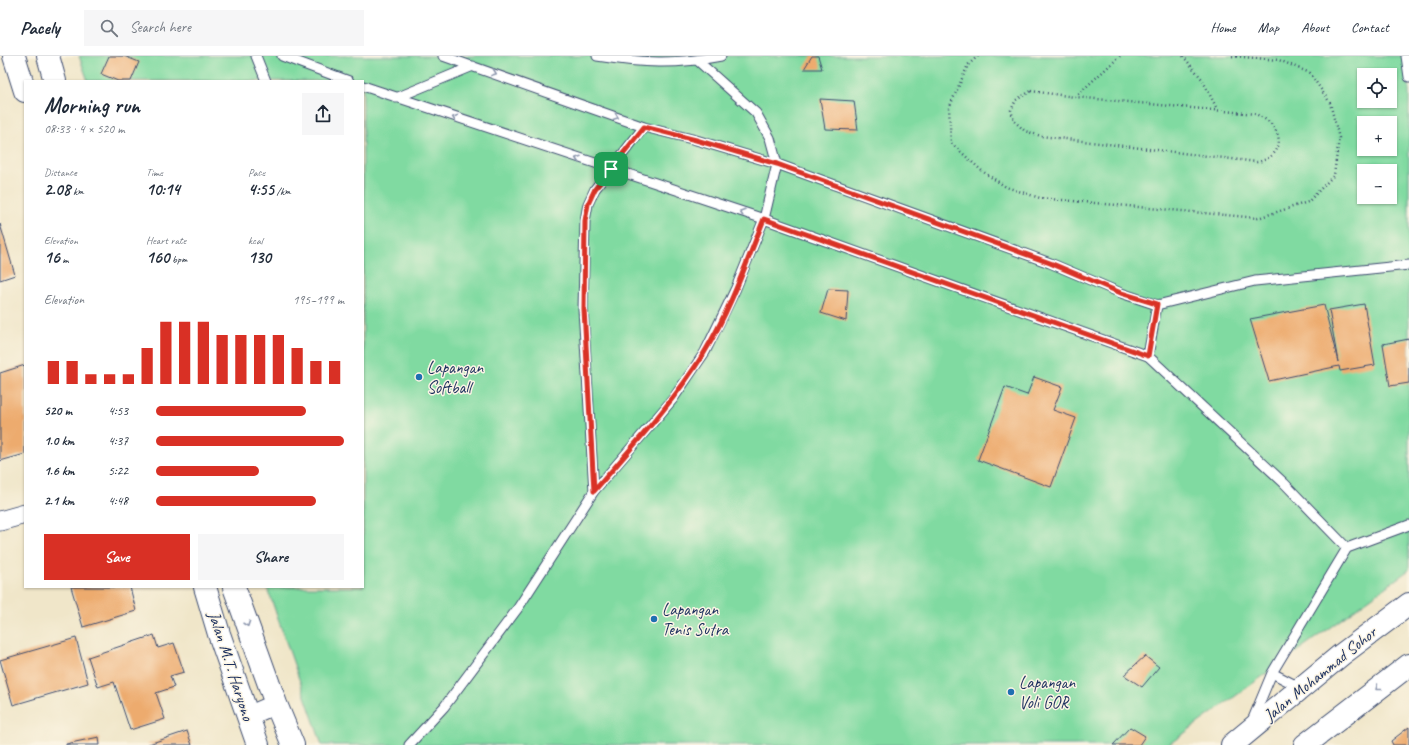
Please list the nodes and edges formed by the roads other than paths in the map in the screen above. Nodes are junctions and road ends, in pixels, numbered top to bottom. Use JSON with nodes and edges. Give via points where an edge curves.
{"nodes":[{"id":1,"x":14,"y":56,"type":"edge"},
{"id":2,"x":48,"y":56,"type":"edge"},
{"id":3,"x":256,"y":56,"type":"edge"},
{"id":4,"x":282,"y":56,"type":"edge"},
{"id":5,"x":444,"y":56,"type":"edge"},
{"id":6,"x":597,"y":56,"type":"edge"},
{"id":7,"x":721,"y":56,"type":"edge"},
{"id":8,"x":1406,"y":56,"type":"edge"},
{"id":9,"x":698,"y":61,"type":"junction"},
{"id":10,"x":473,"y":66,"type":"junction"},
{"id":11,"x":1409,"y":77,"type":"edge"},
{"id":12,"x":55,"y":80,"type":"edge"},
{"id":13,"x":266,"y":80,"type":"edge"},
{"id":14,"x":346,"y":80,"type":"edge"},
{"id":15,"x":364,"y":86,"type":"edge"},
{"id":16,"x":24,"y":89,"type":"edge"},
{"id":17,"x":396,"y":98,"type":"junction"},
{"id":18,"x":644,"y":127,"type":"junction"},
{"id":19,"x":777,"y":164,"type":"junction"},
{"id":20,"x":611,"y":169,"type":"junction"},
{"id":21,"x":764,"y":219,"type":"junction"},
{"id":22,"x":1409,"y":265,"type":"edge"},
{"id":23,"x":1157,"y":304,"type":"junction"},
{"id":24,"x":1148,"y":356,"type":"junction"},
{"id":25,"x":594,"y":491,"type":"junction"},
{"id":26,"x":24,"y":514,"type":"edge"},
{"id":27,"x":0,"y":521,"type":"edge"},
{"id":28,"x":1409,"y":525,"type":"edge"},
{"id":29,"x":1347,"y":548,"type":"junction"},
{"id":30,"x":205,"y":588,"type":"edge"},
{"id":31,"x":234,"y":588,"type":"edge"},
{"id":32,"x":1409,"y":604,"type":"edge"},
{"id":33,"x":1409,"y":665,"type":"edge"},
{"id":34,"x":1272,"y":673,"type":"junction"},
{"id":35,"x":1301,"y":688,"type":"junction"},
{"id":36,"x":276,"y":704,"type":"junction"},
{"id":37,"x":248,"y":716,"type":"junction"},
{"id":38,"x":1240,"y":739,"type":"edge"},
{"id":39,"x":258,"y":745,"type":"edge"},
{"id":40,"x":293,"y":745,"type":"edge"},
{"id":41,"x":408,"y":745,"type":"edge"},
{"id":42,"x":1305,"y":745,"type":"edge"}],
"edges":[{"from":1,"to":16,"type":"street"},
{"from":2,"to":12,"type":"street"},
{"from":3,"to":13,"type":"lane"},
{"from":4,"to":14,"type":"lane"},
{"from":5,"to":10,"type":"lane"},
{"from":6,"to":9,"type":"lane","via":[[639,62]]},
{"from":7,"to":9,"type":"lane"},
{"from":8,"to":11,"type":"lane"},
{"from":9,"to":19,"type":"lane","via":[[756,113],[770,138]]},
{"from":10,"to":17,"type":"lane"},
{"from":10,"to":18,"type":"lane","one_way":true},
{"from":15,"to":17,"type":"lane"},
{"from":20,"to":17,"type":"lane","one_way":true},
{"from":18,"to":19,"type":"lane"},
{"from":18,"to":20,"type":"lane"},
{"from":19,"to":21,"type":"lane"},
{"from":19,"to":23,"type":"lane","via":[[1050,263],[1121,293]]},
{"from":21,"to":20,"type":"lane","one_way":true},
{"from":20,"to":25,"type":"lane","via":[[595,189],[588,204],[585,221],[584,309]]},
{"from":21,"to":24,"type":"lane"},
{"from":21,"to":25,"type":"lane","via":[[736,288],[705,352],[673,399]]},
{"from":22,"to":23,"type":"lane","via":[[1255,280]]},
{"from":23,"to":24,"type":"lane"},
{"from":24,"to":29,"type":"lane","via":[[1284,483]]},
{"from":25,"to":41,"type":"lane","via":[[518,608],[444,707]]},
{"from":26,"to":27,"type":"street"},
{"from":28,"to":29,"type":"lane"},
{"from":29,"to":34,"type":"lane"},
{"from":30,"to":37,"type":"street","name":"Jalan M.T. Haryono"},
{"from":31,"to":36,"type":"street","one_way":true},
{"from":32,"to":35,"type":"street","name":"Jalan Mohammad Sohor"},
{"from":33,"to":42,"type":"street","one_way":true},
{"from":34,"to":35,"type":"lane"},
{"from":34,"to":38,"type":"lane"},
{"from":35,"to":38,"type":"street","name":"Jalan Mohammad Sohor"},
{"from":36,"to":37,"type":"street"},
{"from":36,"to":40,"type":"street"},
{"from":37,"to":39,"type":"street","name":"Jalan M.T. Haryono"}]}
